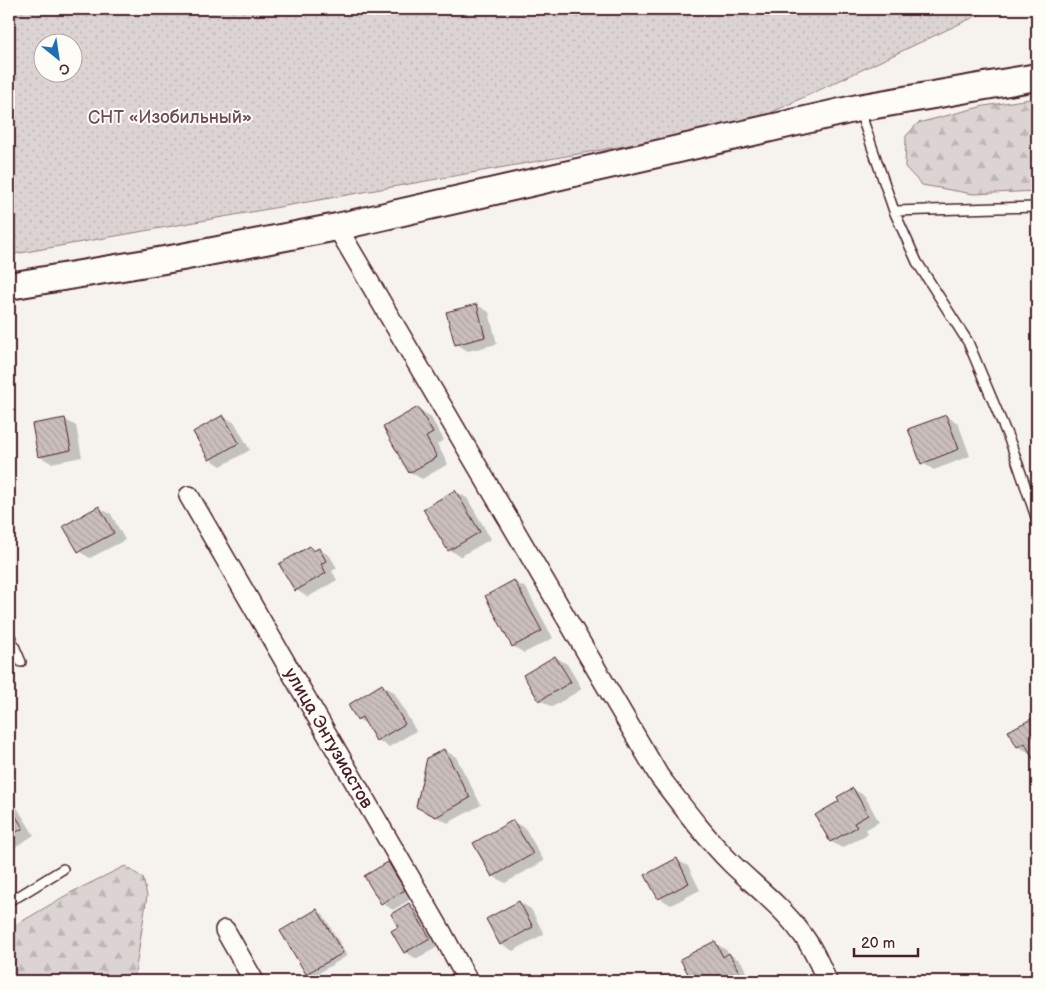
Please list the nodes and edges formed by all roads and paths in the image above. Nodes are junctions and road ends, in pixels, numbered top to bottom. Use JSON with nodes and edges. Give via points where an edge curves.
{"nodes":[{"id":1,"x":1037,"y":77,"type":"edge"},
{"id":2,"x":858,"y":108,"type":"junction"},
{"id":3,"x":1037,"y":207,"type":"edge"},
{"id":4,"x":894,"y":211,"type":"junction"},
{"id":5,"x":337,"y":227,"type":"junction"},
{"id":6,"x":9,"y":286,"type":"edge"},
{"id":7,"x":189,"y":496,"type":"dead end"},
{"id":8,"x":1037,"y":520,"type":"edge"},
{"id":9,"x":9,"y":634,"type":"edge"},
{"id":10,"x":21,"y":662,"type":"dead end"},
{"id":11,"x":63,"y":869,"type":"dead end"},
{"id":12,"x":9,"y":900,"type":"edge"},
{"id":13,"x":225,"y":930,"type":"dead end"},
{"id":14,"x":254,"y":981,"type":"edge"},
{"id":15,"x":468,"y":981,"type":"edge"},
{"id":16,"x":827,"y":981,"type":"edge"}],
"edges":[{"from":1,"to":2,"type":"street"},
{"from":2,"to":4,"type":"lane"},
{"from":2,"to":5,"type":"street"},
{"from":3,"to":4,"type":"lane"},
{"from":4,"to":8,"type":"lane","via":[[917,262],[968,342],[1011,444]]},
{"from":5,"to":6,"type":"street"},
{"from":5,"to":16,"type":"street","via":[[659,776],[692,820],[803,935]]},
{"from":7,"to":15,"type":"street","name":"улица Энтузиастов"},
{"from":9,"to":10,"type":"lane"},
{"from":11,"to":12,"type":"lane"},
{"from":13,"to":14,"type":"street"}]}
